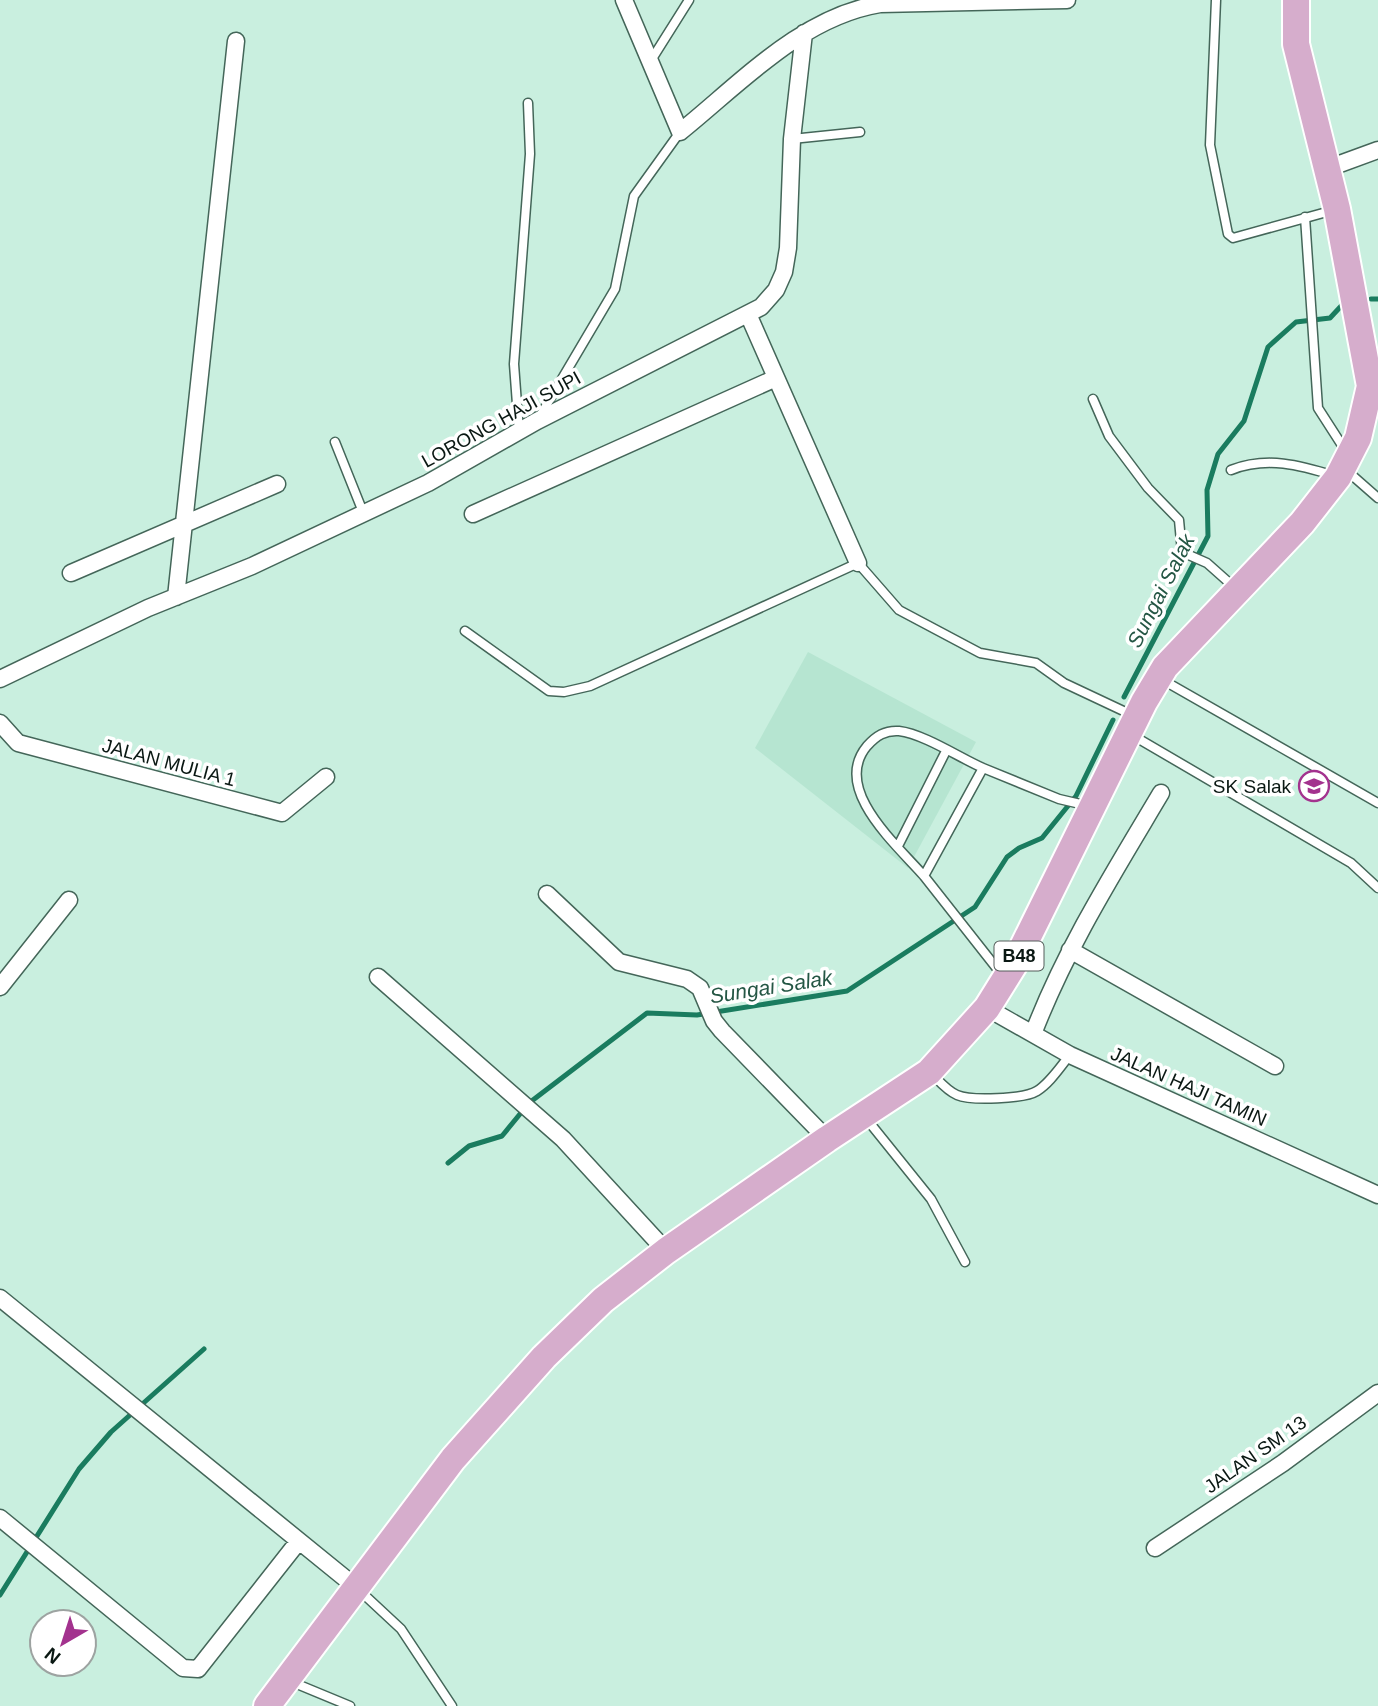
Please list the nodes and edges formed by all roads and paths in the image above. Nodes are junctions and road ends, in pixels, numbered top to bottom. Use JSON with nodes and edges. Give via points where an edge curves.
{"nodes":[{"id":1,"x":624,"y":0,"type":"edge"},
{"id":2,"x":690,"y":0,"type":"edge"},
{"id":3,"x":1067,"y":0,"type":"edge"},
{"id":4,"x":1216,"y":0,"type":"edge"},
{"id":5,"x":1296,"y":0,"type":"edge"},
{"id":6,"x":880,"y":2,"type":"edge"},
{"id":7,"x":804,"y":33,"type":"junction"},
{"id":8,"x":236,"y":41,"type":"dead end"},
{"id":9,"x":650,"y":62,"type":"junction"},
{"id":10,"x":527,"y":103,"type":"dead end"},
{"id":11,"x":680,"y":132,"type":"junction"},
{"id":12,"x":860,"y":132,"type":"dead end"},
{"id":13,"x":792,"y":139,"type":"junction"},
{"id":14,"x":1378,"y":150,"type":"edge"},
{"id":15,"x":1326,"y":169,"type":"junction"},
{"id":16,"x":1336,"y":209,"type":"junction"},
{"id":17,"x":1305,"y":216,"type":"junction"},
{"id":18,"x":748,"y":314,"type":"junction"},
{"id":19,"x":776,"y":378,"type":"junction"},
{"id":20,"x":1093,"y":399,"type":"dead end"},
{"id":21,"x":537,"y":421,"type":"junction"},
{"id":22,"x":519,"y":434,"type":"junction"},
{"id":23,"x":335,"y":442,"type":"dead end"},
{"id":24,"x":1353,"y":455,"type":"edge"},
{"id":25,"x":1231,"y":470,"type":"dead end"},
{"id":26,"x":277,"y":484,"type":"dead end"},
{"id":27,"x":1378,"y":498,"type":"edge"},
{"id":28,"x":363,"y":512,"type":"junction"},
{"id":29,"x":473,"y":514,"type":"dead end"},
{"id":30,"x":184,"y":524,"type":"junction"},
{"id":31,"x":858,"y":563,"type":"junction"},
{"id":32,"x":71,"y":573,"type":"dead end"},
{"id":33,"x":1238,"y":590,"type":"junction"},
{"id":34,"x":176,"y":597,"type":"junction"},
{"id":35,"x":465,"y":631,"type":"dead end"},
{"id":36,"x":1159,"y":677,"type":"junction"},
{"id":37,"x":0,"y":679,"type":"edge"},
{"id":38,"x":0,"y":723,"type":"edge"},
{"id":39,"x":1132,"y":725,"type":"junction"},
{"id":40,"x":946,"y":751,"type":"junction"},
{"id":41,"x":983,"y":768,"type":"junction"},
{"id":42,"x":326,"y":778,"type":"dead end"},
{"id":43,"x":1161,"y":793,"type":"dead end"},
{"id":44,"x":1378,"y":803,"type":"edge"},
{"id":45,"x":1088,"y":805,"type":"junction"},
{"id":46,"x":898,"y":846,"type":"junction"},
{"id":47,"x":924,"y":876,"type":"junction"},
{"id":48,"x":1378,"y":888,"type":"edge"},
{"id":49,"x":547,"y":894,"type":"dead end"},
{"id":50,"x":69,"y":900,"type":"dead end"},
{"id":51,"x":1070,"y":950,"type":"junction"},
{"id":52,"x":378,"y":977,"type":"dead end"},
{"id":53,"x":1006,"y":979,"type":"junction"},
{"id":54,"x":0,"y":987,"type":"edge"},
{"id":55,"x":988,"y":1007,"type":"junction"},
{"id":56,"x":1033,"y":1034,"type":"junction"},
{"id":57,"x":1069,"y":1055,"type":"junction"},
{"id":58,"x":1275,"y":1066,"type":"dead end"},
{"id":59,"x":929,"y":1072,"type":"junction"},
{"id":60,"x":863,"y":1115,"type":"junction"},
{"id":61,"x":827,"y":1139,"type":"junction"},
{"id":62,"x":1378,"y":1195,"type":"edge"},
{"id":63,"x":666,"y":1251,"type":"junction"},
{"id":64,"x":965,"y":1262,"type":"dead end"},
{"id":65,"x":0,"y":1298,"type":"edge"},
{"id":66,"x":1378,"y":1393,"type":"edge"},
{"id":67,"x":0,"y":1518,"type":"edge"},
{"id":68,"x":298,"y":1542,"type":"junction"},
{"id":69,"x":1155,"y":1548,"type":"dead end"},
{"id":70,"x":357,"y":1588,"type":"junction"},
{"id":71,"x":286,"y":1680,"type":"junction"},
{"id":72,"x":267,"y":1706,"type":"edge"},
{"id":73,"x":350,"y":1706,"type":"edge"},
{"id":74,"x":452,"y":1706,"type":"edge"}],
"edges":[{"from":1,"to":9,"type":"street"},
{"from":2,"to":9,"type":"lane"},
{"from":3,"to":6,"type":"street"},
{"from":4,"to":17,"type":"lane","via":[[1210,145],[1228,234],[1233,238]]},
{"from":5,"to":15,"type":"main road","number":"B48","via":[[1296,44]]},
{"from":6,"to":7,"type":"street","via":[[851,9]]},
{"from":7,"to":11,"type":"street"},
{"from":7,"to":13,"type":"street","name":"LORONG HAJI SUPI"},
{"from":8,"to":30,"type":"street"},
{"from":9,"to":11,"type":"street"},
{"from":10,"to":22,"type":"lane","via":[[530,155],[514,364]]},
{"from":11,"to":21,"type":"lane","via":[[634,196],[615,289]]},
{"from":12,"to":13,"type":"lane"},
{"from":13,"to":18,"type":"street","name":"LORONG HAJI SUPI","via":[[784,272],[776,290]]},
{"from":14,"to":15,"type":"street"},
{"from":15,"to":16,"type":"main road","number":"B48"},
{"from":16,"to":17,"type":"lane"},
{"from":16,"to":24,"type":"main road","number":"B48","via":[[1370,387]]},
{"from":17,"to":24,"type":"lane","via":[[1318,408]]},
{"from":18,"to":19,"type":"street"},
{"from":18,"to":21,"type":"street","name":"LORONG HAJI SUPI"},
{"from":19,"to":29,"type":"street"},
{"from":19,"to":31,"type":"street"},
{"from":20,"to":33,"type":"lane","via":[[1109,436],[1179,520],[1182,552],[1207,563]]},
{"from":21,"to":22,"type":"street","name":"LORONG HAJI SUPI"},
{"from":22,"to":28,"type":"street","name":"LORONG HAJI SUPI"},
{"from":23,"to":28,"type":"lane"},
{"from":24,"to":25,"type":"lane","via":[[1248,464]]},
{"from":24,"to":27,"type":"lane"},
{"from":24,"to":33,"type":"main road","number":"B48","via":[[1302,523]]},
{"from":26,"to":30,"type":"street"},
{"from":28,"to":34,"type":"street","name":"LORONG HAJI SUPI"},
{"from":30,"to":32,"type":"street"},
{"from":30,"to":34,"type":"street"},
{"from":31,"to":35,"type":"lane","via":[[590,686],[564,692],[549,691]]},
{"from":31,"to":39,"type":"lane","via":[[899,610],[979,653],[1036,663]]},
{"from":33,"to":36,"type":"main road","number":"B48"},
{"from":34,"to":37,"type":"street","name":"LORONG HAJI SUPI"},
{"from":36,"to":39,"type":"main road","number":"B48"},
{"from":36,"to":44,"type":"lane"},
{"from":38,"to":42,"type":"street","name":"JALAN MULIA 1","via":[[18,743],[282,813]]},
{"from":39,"to":45,"type":"main road","number":"B48"},
{"from":39,"to":48,"type":"lane","via":[[1351,863]]},
{"from":40,"to":41,"type":"lane"},
{"from":40,"to":46,"type":"lane"},
{"from":40,"to":46,"type":"lane","via":[[900,731],[885,732],[864,750],[856,789]]},
{"from":41,"to":45,"type":"lane","via":[[1059,800]]},
{"from":41,"to":47,"type":"lane"},
{"from":43,"to":51,"type":"street"},
{"from":45,"to":53,"type":"main road","number":"B48"},
{"from":46,"to":47,"type":"lane"},
{"from":47,"to":53,"type":"lane"},
{"from":49,"to":61,"type":"street","via":[[618,962],[687,979],[700,988],[714,1021]]},
{"from":50,"to":54,"type":"street"},
{"from":51,"to":56,"type":"street"},
{"from":51,"to":58,"type":"street"},
{"from":52,"to":63,"type":"street","via":[[563,1139]]},
{"from":53,"to":55,"type":"main road","number":"B48"},
{"from":55,"to":56,"type":"street","name":"JALAN HAJI TAMIN"},
{"from":55,"to":59,"type":"main road","number":"B48"},
{"from":56,"to":57,"type":"street","name":"JALAN HAJI TAMIN"},
{"from":57,"to":59,"type":"lane","via":[[1044,1086],[1018,1096],[965,1098],[953,1094]]},
{"from":57,"to":62,"type":"street","name":"JALAN HAJI TAMIN"},
{"from":59,"to":60,"type":"main road","number":"B48"},
{"from":60,"to":61,"type":"main road","number":"B48"},
{"from":60,"to":64,"type":"lane","via":[[931,1199]]},
{"from":61,"to":63,"type":"main road","number":"B48"},
{"from":63,"to":70,"type":"main road","number":"B48","via":[[603,1300],[544,1357],[453,1459]]},
{"from":65,"to":68,"type":"street"},
{"from":66,"to":69,"type":"street","name":"JALAN SM 13"},
{"from":67,"to":68,"type":"street","via":[[183,1668],[198,1669]]},
{"from":68,"to":70,"type":"street"},
{"from":70,"to":71,"type":"main road","number":"B48"},
{"from":70,"to":74,"type":"lane","via":[[401,1629]]},
{"from":71,"to":72,"type":"main road","number":"B48"},
{"from":71,"to":73,"type":"lane"}]}
